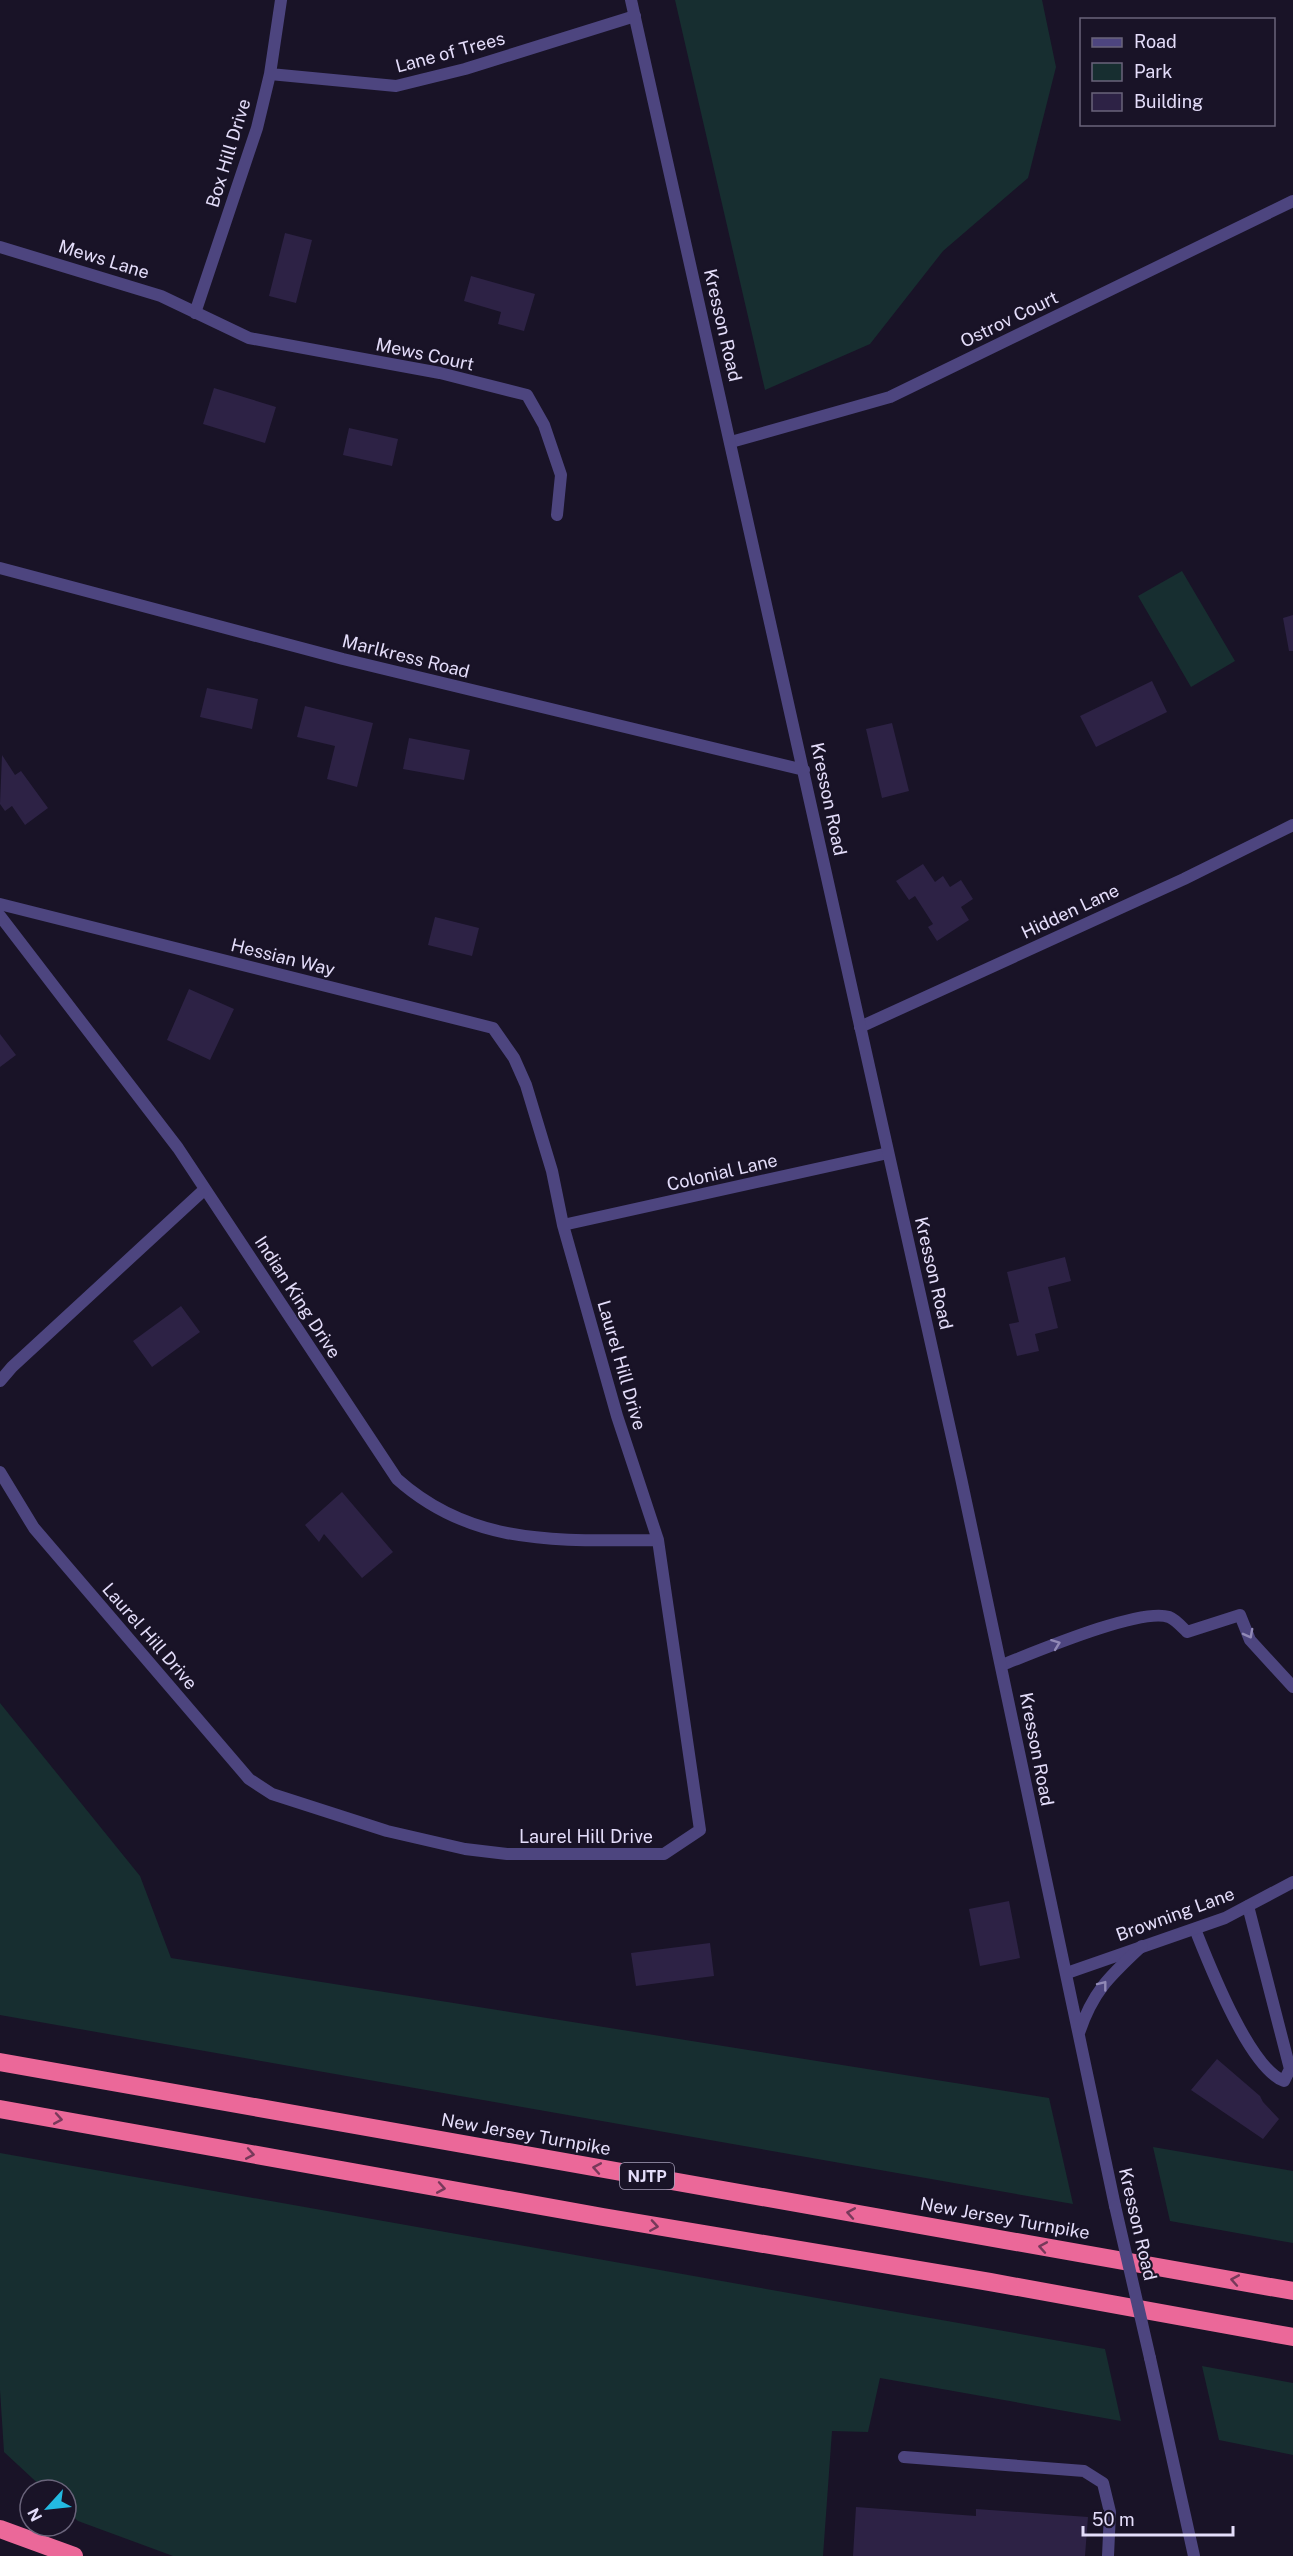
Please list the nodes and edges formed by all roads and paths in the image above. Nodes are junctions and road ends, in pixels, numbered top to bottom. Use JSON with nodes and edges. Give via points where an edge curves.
{"nodes":[{"id":1,"x":281,"y":0,"type":"edge"},
{"id":2,"x":631,"y":0,"type":"edge"},
{"id":3,"x":635,"y":16,"type":"junction"},
{"id":4,"x":270,"y":74,"type":"junction"},
{"id":5,"x":1293,"y":201,"type":"edge"},
{"id":6,"x":0,"y":247,"type":"edge"},
{"id":7,"x":195,"y":313,"type":"junction"},
{"id":8,"x":731,"y":442,"type":"junction"},
{"id":9,"x":557,"y":514,"type":"dead end"},
{"id":10,"x":0,"y":568,"type":"edge"},
{"id":11,"x":804,"y":770,"type":"junction"},
{"id":12,"x":1293,"y":825,"type":"edge"},
{"id":13,"x":0,"y":904,"type":"edge"},
{"id":14,"x":0,"y":916,"type":"edge"},
{"id":15,"x":860,"y":1027,"type":"junction"},
{"id":16,"x":526,"y":1084,"type":"joint"},
{"id":17,"x":888,"y":1153,"type":"junction"},
{"id":18,"x":205,"y":1189,"type":"junction"},
{"id":19,"x":563,"y":1226,"type":"junction"},
{"id":20,"x":0,"y":1381,"type":"edge"},
{"id":21,"x":0,"y":1472,"type":"edge"},
{"id":22,"x":658,"y":1540,"type":"junction"},
{"id":23,"x":1002,"y":1665,"type":"junction"},
{"id":24,"x":1293,"y":1687,"type":"edge"},
{"id":25,"x":1293,"y":1882,"type":"edge"},
{"id":26,"x":1248,"y":1906,"type":"junction"},
{"id":27,"x":1195,"y":1929,"type":"junction"},
{"id":28,"x":1143,"y":1946,"type":"junction"},
{"id":29,"x":1067,"y":1973,"type":"junction"},
{"id":30,"x":1078,"y":2034,"type":"junction"},
{"id":31,"x":0,"y":2062,"type":"edge"},
{"id":32,"x":0,"y":2109,"type":"edge"},
{"id":33,"x":1293,"y":2290,"type":"edge"},
{"id":34,"x":1293,"y":2337,"type":"edge"},
{"id":35,"x":904,"y":2457,"type":"dead end"},
{"id":36,"x":0,"y":2529,"type":"edge"},
{"id":37,"x":74,"y":2556,"type":"edge"},
{"id":38,"x":1108,"y":2556,"type":"edge"},
{"id":39,"x":1194,"y":2556,"type":"edge"}],
"edges":[{"from":1,"to":4,"type":"street","name":"Box Hill Drive"},
{"from":2,"to":3,"type":"street","name":"Kresson Road"},
{"from":3,"to":4,"type":"street","name":"Lane of Trees","via":[[465,69],[396,86]]},
{"from":3,"to":8,"type":"street","name":"Kresson Road"},
{"from":4,"to":7,"type":"street","name":"Box Hill Drive","via":[[257,128]]},
{"from":5,"to":8,"type":"street","name":"Ostrov Court","via":[[890,397]]},
{"from":6,"to":7,"type":"street","name":"Mews Lane","via":[[161,296]]},
{"from":7,"to":9,"type":"street","name":"Mews Court","via":[[249,338],[440,374],[527,395],[544,425],[561,475]]},
{"from":8,"to":11,"type":"street","name":"Kresson Road"},
{"from":10,"to":11,"type":"street","name":"Marlkress Road","via":[[343,659]]},
{"from":11,"to":15,"type":"street","name":"Kresson Road"},
{"from":12,"to":15,"type":"street","name":"Hidden Lane"},
{"from":13,"to":16,"type":"street","name":"Hessian Way","via":[[493,1028]]},
{"from":14,"to":18,"type":"street","name":"Indian King Drive","via":[[178,1148]]},
{"from":15,"to":17,"type":"street","name":"Kresson Road"},
{"from":16,"to":19,"type":"street","name":"Laurel Hill Drive","via":[[552,1171]]},
{"from":17,"to":19,"type":"street","name":"Colonial Lane"},
{"from":17,"to":23,"type":"street","name":"Kresson Road"},
{"from":18,"to":20,"type":"street"},
{"from":18,"to":22,"type":"street","name":"Indian King Drive","via":[[396,1479],[419,1499],[476,1526],[519,1537]]},
{"from":19,"to":22,"type":"street","name":"Laurel Hill Drive","via":[[617,1416]]},
{"from":21,"to":22,"type":"street","name":"Laurel Hill Drive","via":[[34,1528],[249,1779],[272,1794],[387,1831],[507,1854],[664,1854],[700,1830]]},
{"from":23,"to":24,"type":"street","one_way":true,"via":[[1084,1633],[1147,1616],[1169,1617],[1187,1632],[1239,1615],[1250,1640]]},
{"from":23,"to":29,"type":"street","name":"Kresson Road"},
{"from":25,"to":26,"type":"street","name":"Browning Lane"},
{"from":26,"to":27,"type":"street","name":"Browning Lane"},
{"from":26,"to":27,"type":"street","via":[[1286,2049],[1290,2069],[1284,2081],[1275,2078],[1253,2052]]},
{"from":27,"to":28,"type":"street","name":"Browning Lane"},
{"from":28,"to":29,"type":"street","name":"Browning Lane"},
{"from":30,"to":28,"type":"street","one_way":true,"via":[[1099,1989]]},
{"from":29,"to":30,"type":"street","name":"Kresson Road"},
{"from":30,"to":39,"type":"street","name":"Kresson Road","bridge":true},
{"from":33,"to":31,"type":"highway","name":"New Jersey Turnpike","number":"NJTP","one_way":true},
{"from":32,"to":34,"type":"highway","one_way":true},
{"from":35,"to":38,"type":"street","via":[[1084,2471],[1103,2483],[1110,2512]]},
{"from":36,"to":37,"type":"highway"}]}
